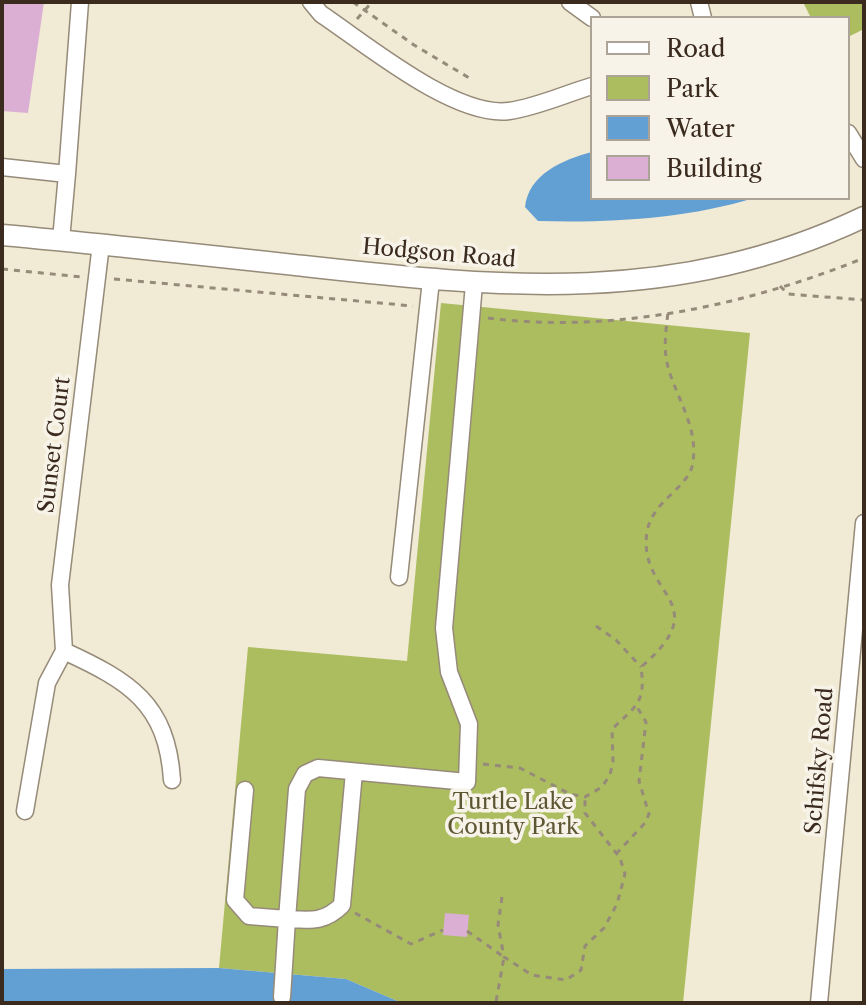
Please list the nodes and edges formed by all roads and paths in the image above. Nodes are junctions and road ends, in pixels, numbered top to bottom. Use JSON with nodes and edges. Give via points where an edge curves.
{"nodes":[{"id":1,"x":80,"y":2,"type":"edge"},
{"id":2,"x":311,"y":2,"type":"edge"},
{"id":3,"x":353,"y":2,"type":"edge"},
{"id":4,"x":372,"y":2,"type":"edge"},
{"id":5,"x":570,"y":2,"type":"edge"},
{"id":6,"x":364,"y":11,"type":"junction"},
{"id":7,"x":590,"y":17,"type":"edge"},
{"id":8,"x":348,"y":31,"type":"junction"},
{"id":9,"x":471,"y":79,"type":"dead end"},
{"id":10,"x":590,"y":87,"type":"edge"},
{"id":11,"x":850,"y":136,"type":"edge"},
{"id":12,"x":864,"y":159,"type":"edge"},
{"id":13,"x":2,"y":167,"type":"edge"},
{"id":14,"x":67,"y":174,"type":"junction"},
{"id":15,"x":864,"y":217,"type":"edge"},
{"id":16,"x":2,"y":235,"type":"edge"},
{"id":17,"x":61,"y":240,"type":"junction"},
{"id":18,"x":101,"y":244,"type":"junction"},
{"id":19,"x":864,"y":258,"type":"edge"},
{"id":20,"x":2,"y":269,"type":"edge"},
{"id":21,"x":86,"y":277,"type":"dead end"},
{"id":22,"x":110,"y":279,"type":"dead end"},
{"id":23,"x":431,"y":280,"type":"junction"},
{"id":24,"x":474,"y":284,"type":"junction"},
{"id":25,"x":780,"y":286,"type":"junction"},
{"id":26,"x":864,"y":300,"type":"edge"},
{"id":27,"x":423,"y":307,"type":"dead end"},
{"id":28,"x":668,"y":312,"type":"junction"},
{"id":29,"x":485,"y":317,"type":"dead end"},
{"id":30,"x":864,"y":523,"type":"edge"},
{"id":31,"x":399,"y":577,"type":"dead end"},
{"id":32,"x":596,"y":626,"type":"dead end"},
{"id":33,"x":64,"y":651,"type":"junction"},
{"id":34,"x":641,"y":667,"type":"junction"},
{"id":35,"x":637,"y":707,"type":"junction"},
{"id":36,"x":469,"y":762,"type":"junction"},
{"id":37,"x":354,"y":772,"type":"junction"},
{"id":38,"x":172,"y":780,"type":"dead end"},
{"id":39,"x":245,"y":790,"type":"dead end"},
{"id":40,"x":585,"y":797,"type":"junction"},
{"id":41,"x":25,"y":811,"type":"dead end"},
{"id":42,"x":616,"y":854,"type":"junction"},
{"id":43,"x":502,"y":897,"type":"dead end"},
{"id":44,"x":342,"y":905,"type":"junction"},
{"id":45,"x":287,"y":919,"type":"junction"},
{"id":46,"x":443,"y":930,"type":"dead end"},
{"id":47,"x":467,"y":931,"type":"dead end"},
{"id":48,"x":504,"y":957,"type":"junction"},
{"id":49,"x":282,"y":997,"type":"dead end"},
{"id":50,"x":496,"y":1002,"type":"edge"},
{"id":51,"x":819,"y":1003,"type":"edge"}],
"edges":[{"from":1,"to":14,"type":"street"},
{"from":2,"to":8,"type":"street"},
{"from":3,"to":6,"type":"path"},
{"from":4,"to":6,"type":"path"},
{"from":5,"to":7,"type":"street"},
{"from":6,"to":8,"type":"path"},
{"from":6,"to":9,"type":"path"},
{"from":8,"to":10,"type":"street","via":[[454,101],[482,110],[509,111]]},
{"from":11,"to":12,"type":"street"},
{"from":13,"to":14,"type":"street"},
{"from":14,"to":17,"type":"street"},
{"from":15,"to":24,"type":"main road","name":"Hodgson Road","via":[[778,252],[660,277],[554,285]]},
{"from":16,"to":17,"type":"main road","name":"Hodgson Road"},
{"from":17,"to":18,"type":"main road","name":"Hodgson Road"},
{"from":18,"to":23,"type":"main road","name":"Hodgson Road"},
{"from":18,"to":33,"type":"street","name":"Sunset Court","via":[[60,585]]},
{"from":19,"to":25,"type":"path"},
{"from":20,"to":21,"type":"path"},
{"from":22,"to":27,"type":"path"},
{"from":23,"to":24,"type":"main road","name":"Hodgson Road"},
{"from":23,"to":31,"type":"street"},
{"from":24,"to":36,"type":"street","via":[[444,628],[449,672],[469,724]]},
{"from":25,"to":26,"type":"path","via":[[788,294]]},
{"from":25,"to":28,"type":"path"},
{"from":28,"to":29,"type":"path","via":[[578,323]]},
{"from":28,"to":34,"type":"path","via":[[668,366],[687,410],[694,461],[690,474],[662,500],[647,532],[647,554],[675,614],[672,636]]},
{"from":30,"to":51,"type":"street","name":"Schifsky Road"},
{"from":32,"to":34,"type":"path"},
{"from":33,"to":38,"type":"street","via":[[137,691],[156,715]]},
{"from":33,"to":41,"type":"street","via":[[47,683]]},
{"from":34,"to":35,"type":"path","via":[[644,689]]},
{"from":35,"to":40,"type":"path","via":[[612,729],[610,775]]},
{"from":35,"to":42,"type":"path","via":[[646,722],[639,781],[649,814]]},
{"from":36,"to":37,"type":"street","via":[[467,782]]},
{"from":36,"to":40,"type":"path","via":[[520,768]]},
{"from":37,"to":44,"type":"street"},
{"from":37,"to":45,"type":"street","via":[[318,768],[305,774],[297,789]]},
{"from":39,"to":45,"type":"street","via":[[235,900],[249,916]]},
{"from":40,"to":42,"type":"path","via":[[585,813]]},
{"from":42,"to":48,"type":"path","via":[[625,874],[617,904],[604,928],[585,946],[581,970],[566,980],[532,975]]},
{"from":43,"to":48,"type":"path","via":[[498,925]]},
{"from":44,"to":45,"type":"street","via":[[317,921]]},
{"from":44,"to":46,"type":"path","via":[[411,944]]},
{"from":45,"to":49,"type":"street"},
{"from":47,"to":48,"type":"path"},
{"from":48,"to":50,"type":"path"}]}
